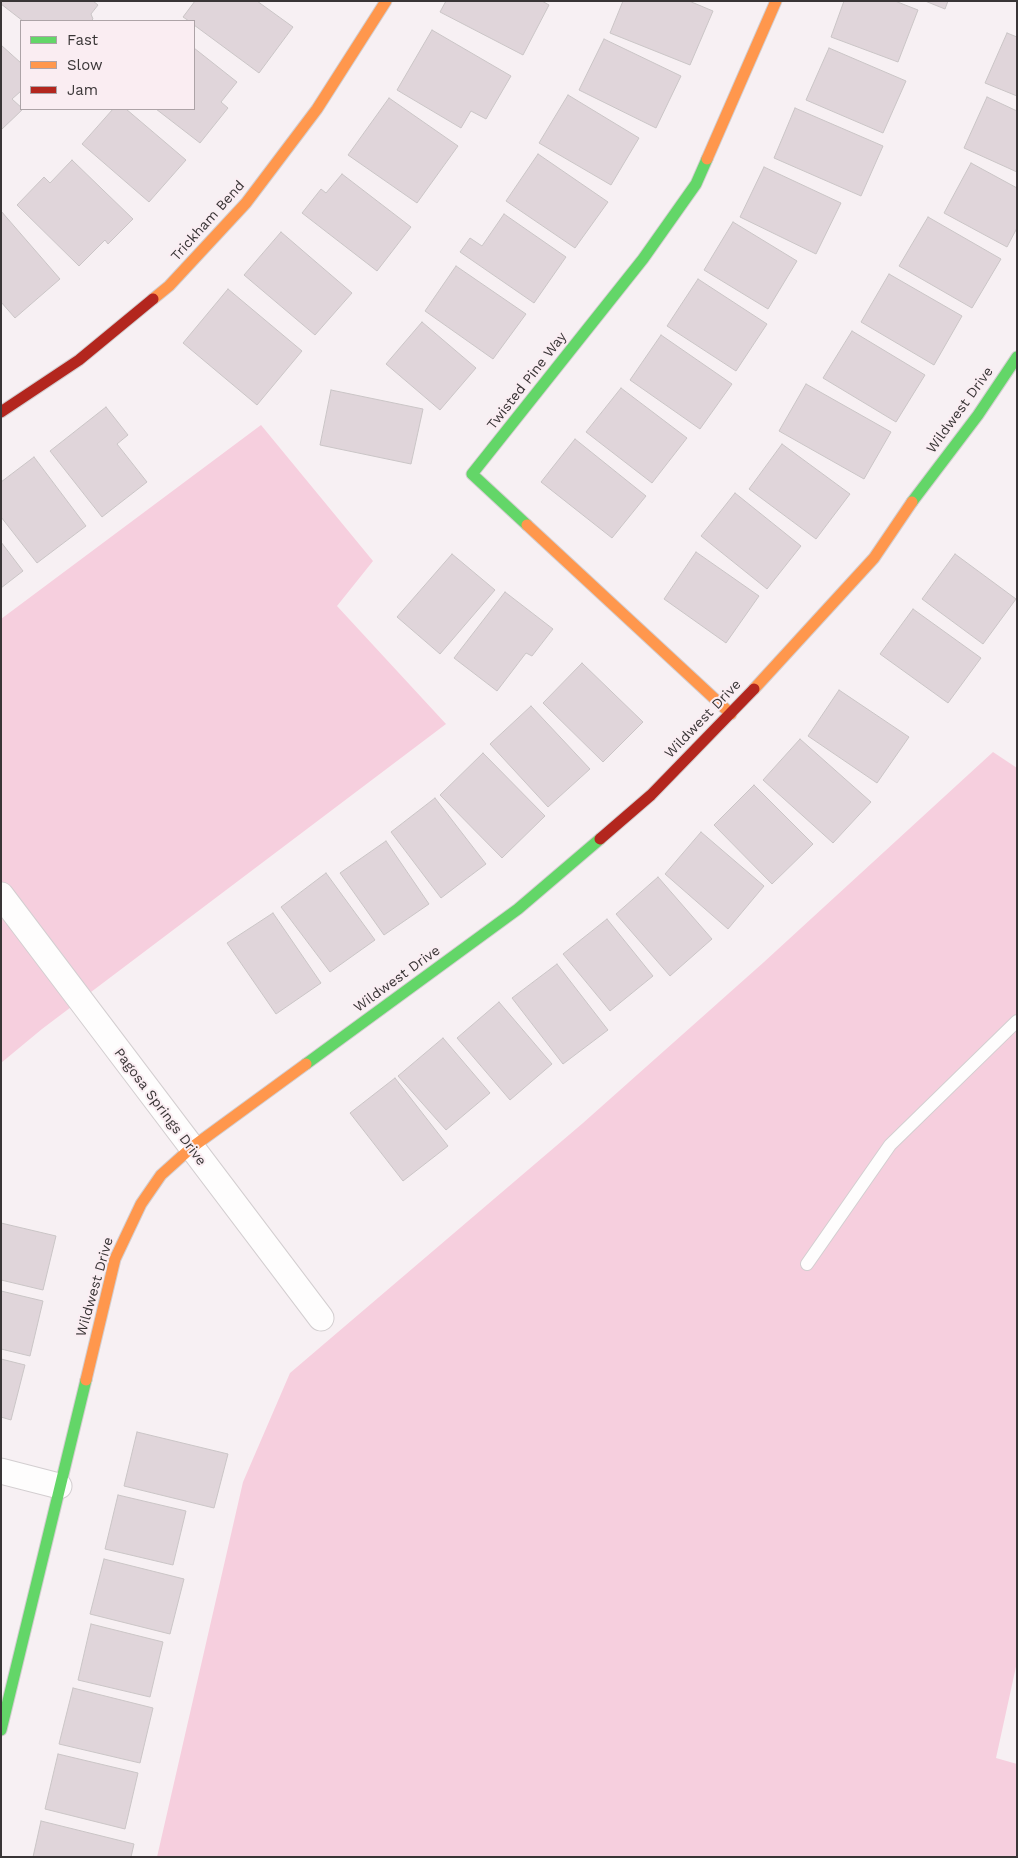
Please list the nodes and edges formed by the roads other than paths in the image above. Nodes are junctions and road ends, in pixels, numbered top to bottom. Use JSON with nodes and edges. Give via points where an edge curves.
{"nodes":[{"id":1,"x":386,"y":1,"type":"edge"},
{"id":2,"x":776,"y":1,"type":"edge"},
{"id":3,"x":1017,"y":357,"type":"edge"},
{"id":4,"x":1,"y":412,"type":"edge"},
{"id":5,"x":731,"y":714,"type":"junction"},
{"id":6,"x":1,"y":895,"type":"edge"},
{"id":7,"x":1017,"y":1020,"type":"edge"},
{"id":8,"x":191,"y":1148,"type":"junction"},
{"id":9,"x":807,"y":1264,"type":"dead end"},
{"id":10,"x":321,"y":1318,"type":"dead end"},
{"id":11,"x":1,"y":1471,"type":"edge"},
{"id":12,"x":58,"y":1486,"type":"junction"},
{"id":13,"x":1,"y":1730,"type":"edge"}],
"edges":[{"from":1,"to":4,"type":"street","name":"Trickham Bend","via":[[317,109],[246,203],[169,286],[79,360]]},
{"from":2,"to":5,"type":"street","name":"Twisted Pine Way","via":[[696,184],[643,259],[472,474]]},
{"from":3,"to":5,"type":"street","name":"Wildwest Drive","via":[[874,558]]},
{"from":5,"to":8,"type":"street","name":"Wildwest Drive","via":[[651,795],[518,908]]},
{"from":6,"to":8,"type":"street","name":"Pagosa Springs Drive"},
{"from":7,"to":9,"type":"lane","via":[[890,1145]]},
{"from":8,"to":10,"type":"street","name":"Pagosa Springs Drive"},
{"from":8,"to":12,"type":"street","name":"Wildwest Drive","via":[[161,1175],[141,1204],[115,1259]]},
{"from":11,"to":12,"type":"street"},
{"from":12,"to":13,"type":"street","name":"Wildwest Drive"}]}
